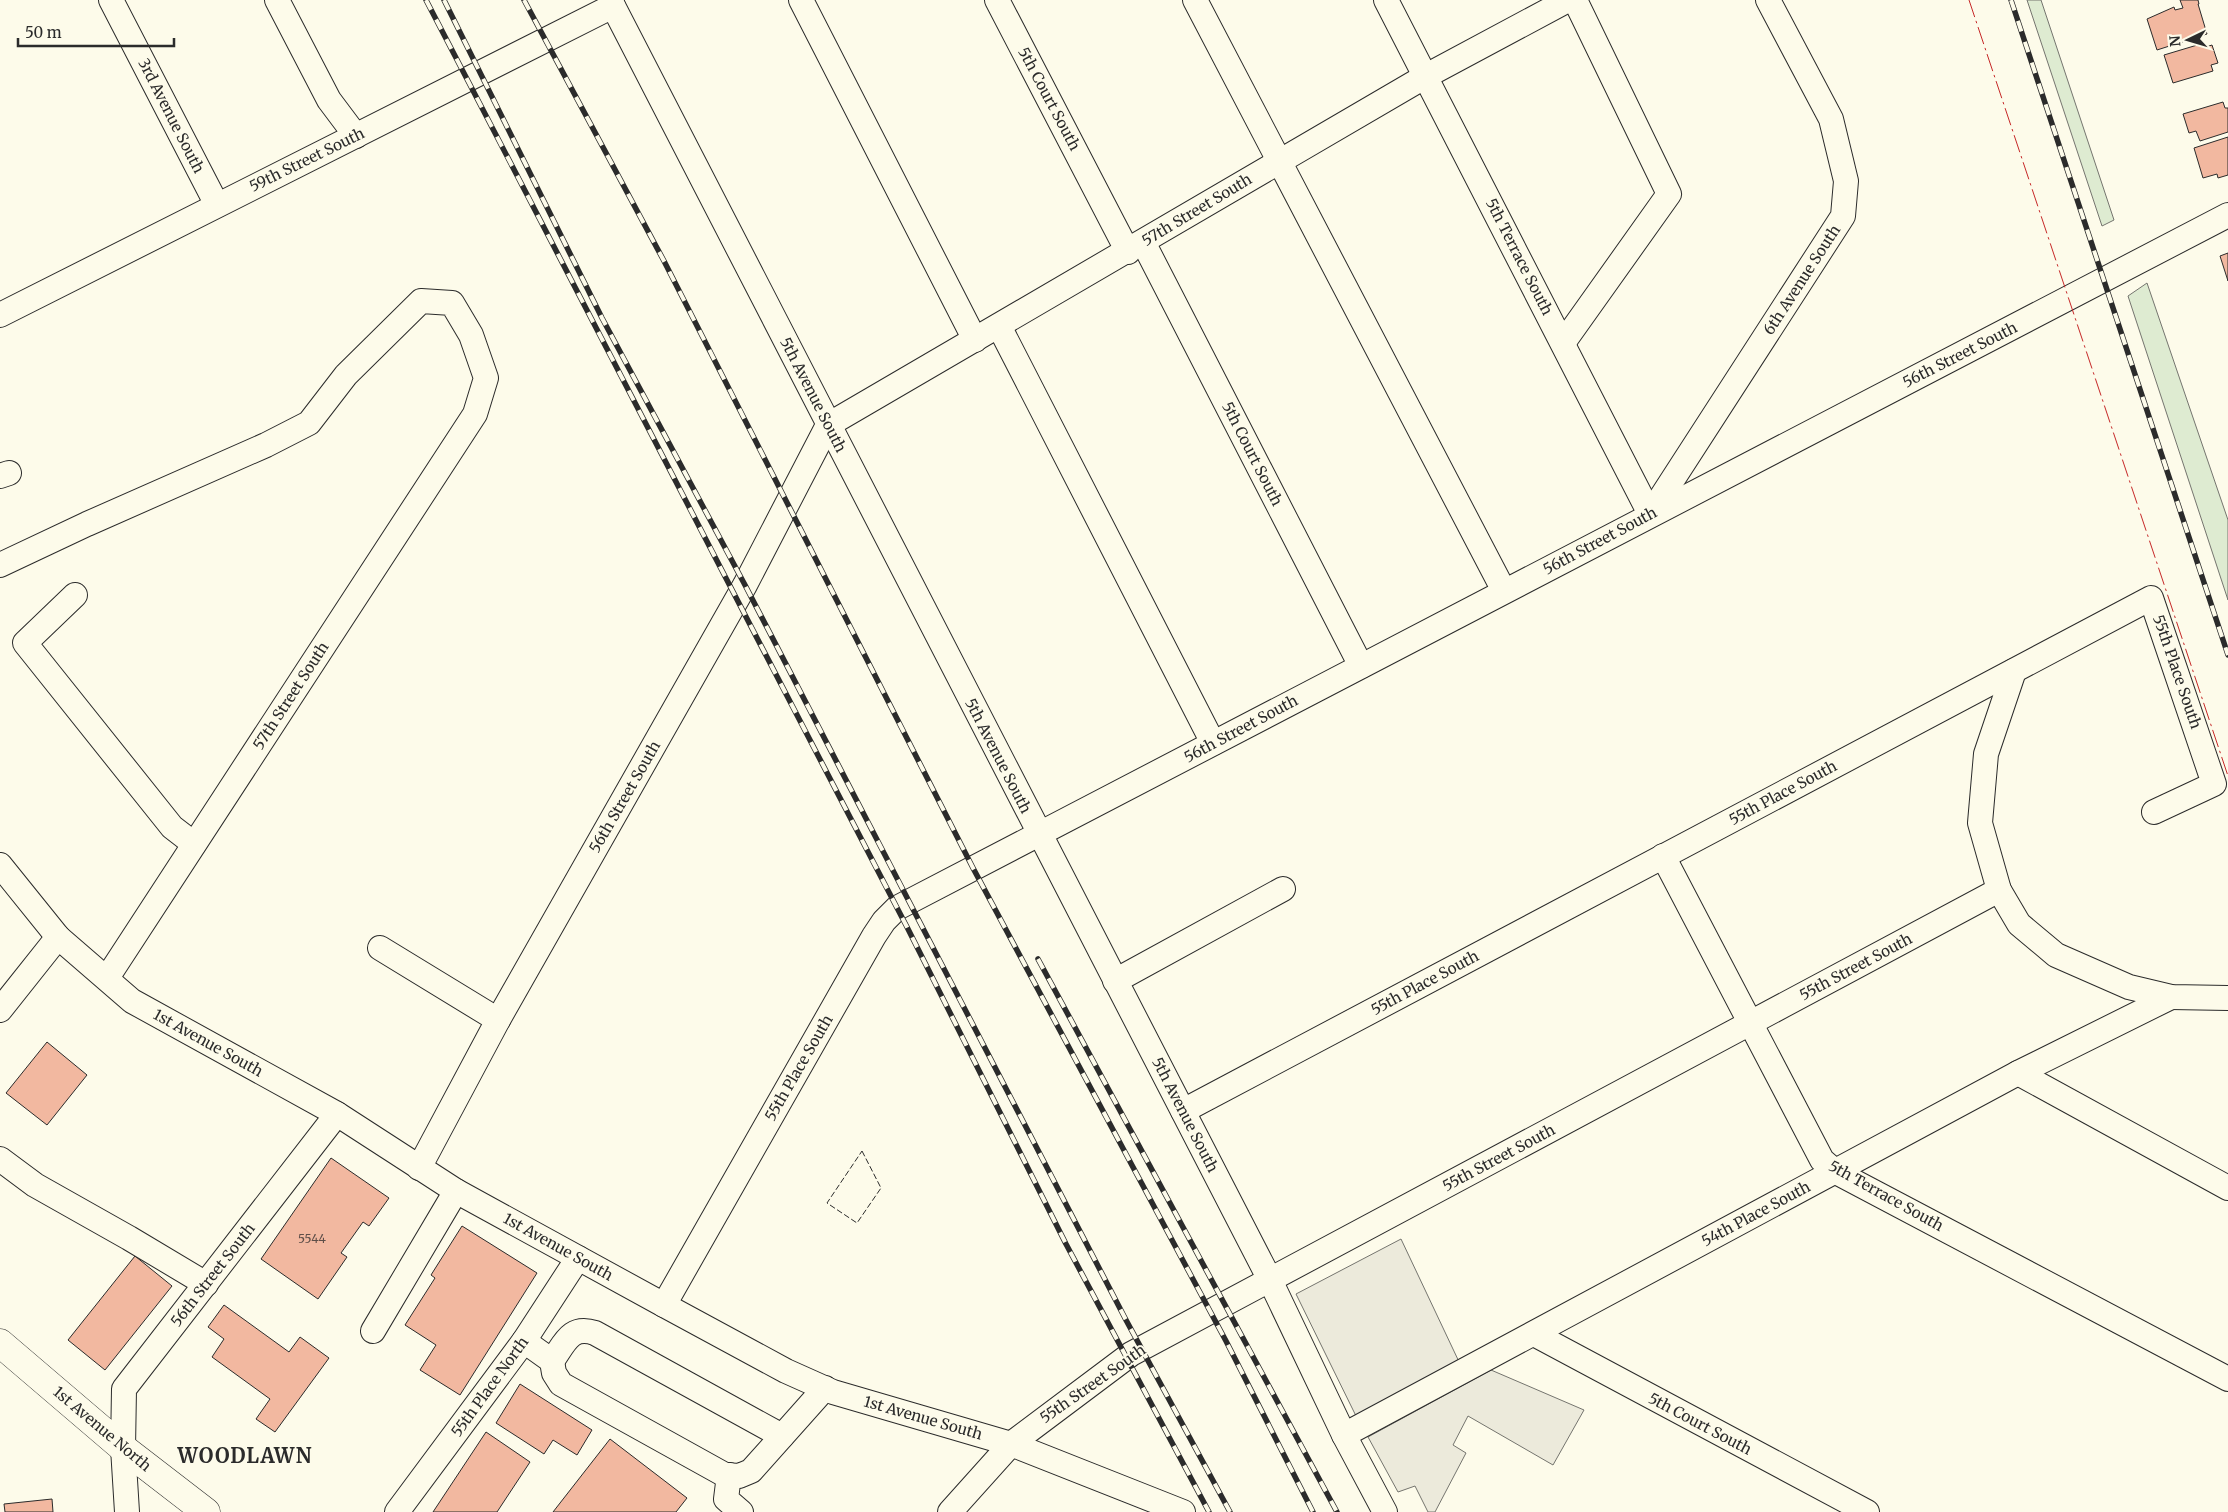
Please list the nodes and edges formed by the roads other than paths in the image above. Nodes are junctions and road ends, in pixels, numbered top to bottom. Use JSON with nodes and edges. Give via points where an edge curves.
{"nodes":[{"id":1,"x":111,"y":0,"type":"edge"},
{"id":2,"x":277,"y":0,"type":"edge"},
{"id":3,"x":801,"y":0,"type":"edge"},
{"id":4,"x":997,"y":0,"type":"edge"},
{"id":5,"x":1195,"y":0,"type":"edge"},
{"id":6,"x":1386,"y":0,"type":"edge"},
{"id":7,"x":1568,"y":0,"type":"edge"},
{"id":8,"x":1575,"y":0,"type":"edge"},
{"id":9,"x":1768,"y":0,"type":"edge"},
{"id":10,"x":612,"y":3,"type":"edge"},
{"id":11,"x":1426,"y":76,"type":"junction"},
{"id":12,"x":356,"y":136,"type":"junction"},
{"id":13,"x":1279,"y":162,"type":"junction"},
{"id":14,"x":217,"y":205,"type":"junction"},
{"id":15,"x":2228,"y":215,"type":"edge"},
{"id":16,"x":1135,"y":247,"type":"junction"},
{"id":17,"x":0,"y":315,"type":"edge"},
{"id":18,"x":1000,"y":326,"type":"junction"},
{"id":19,"x":975,"y":340,"type":"junction"},
{"id":20,"x":1563,"y":343,"type":"junction"},
{"id":21,"x":828,"y":425,"type":"junction"},
{"id":22,"x":1650,"y":514,"type":"junction"},
{"id":23,"x":0,"y":565,"type":"edge"},
{"id":24,"x":1504,"y":591,"type":"junction"},
{"id":25,"x":75,"y":595,"type":"dead end"},
{"id":26,"x":1361,"y":666,"type":"junction"},
{"id":27,"x":2014,"y":671,"type":"junction"},
{"id":28,"x":1213,"y":743,"type":"junction"},
{"id":29,"x":2221,"y":789,"type":"edge"},
{"id":30,"x":2154,"y":812,"type":"dead end"},
{"id":31,"x":1039,"y":835,"type":"junction"},
{"id":32,"x":194,"y":844,"type":"junction"},
{"id":33,"x":1664,"y":856,"type":"junction"},
{"id":34,"x":973,"y":868,"type":"joint"},
{"id":35,"x":3,"y":876,"type":"edge"},
{"id":36,"x":1283,"y":889,"type":"dead end"},
{"id":37,"x":1999,"y":890,"type":"junction"},
{"id":38,"x":58,"y":937,"type":"junction"},
{"id":39,"x":380,"y":948,"type":"dead end"},
{"id":40,"x":106,"y":978,"type":"junction"},
{"id":41,"x":1115,"y":981,"type":"junction"},
{"id":42,"x":2171,"y":997,"type":"junction"},
{"id":43,"x":2228,"y":998,"type":"edge"},
{"id":44,"x":0,"y":1010,"type":"edge"},
{"id":45,"x":498,"y":1020,"type":"junction"},
{"id":46,"x":1751,"y":1024,"type":"junction"},
{"id":47,"x":2018,"y":1073,"type":"junction"},
{"id":48,"x":1183,"y":1112,"type":"junction"},
{"id":49,"x":337,"y":1114,"type":"junction"},
{"id":50,"x":0,"y":1159,"type":"edge"},
{"id":51,"x":419,"y":1168,"type":"junction"},
{"id":52,"x":1836,"y":1172,"type":"junction"},
{"id":53,"x":2228,"y":1188,"type":"edge"},
{"id":54,"x":456,"y":1191,"type":"junction"},
{"id":55,"x":578,"y":1258,"type":"junction"},
{"id":56,"x":1270,"y":1280,"type":"junction"},
{"id":57,"x":206,"y":1284,"type":"junction"},
{"id":58,"x":664,"y":1305,"type":"junction"},
{"id":59,"x":373,"y":1330,"type":"dead end"},
{"id":60,"x":1534,"y":1334,"type":"junction"},
{"id":61,"x":524,"y":1340,"type":"junction"},
{"id":62,"x":0,"y":1343,"type":"edge"},
{"id":63,"x":552,"y":1361,"type":"junction"},
{"id":64,"x":2228,"y":1379,"type":"edge"},
{"id":65,"x":824,"y":1388,"type":"junction"},
{"id":66,"x":1344,"y":1435,"type":"junction"},
{"id":67,"x":782,"y":1436,"type":"junction"},
{"id":68,"x":1010,"y":1444,"type":"junction"},
{"id":69,"x":123,"y":1448,"type":"junction"},
{"id":70,"x":729,"y":1475,"type":"junction"},
{"id":71,"x":127,"y":1512,"type":"edge"},
{"id":72,"x":206,"y":1512,"type":"edge"},
{"id":73,"x":396,"y":1512,"type":"edge"},
{"id":74,"x":741,"y":1512,"type":"edge"},
{"id":75,"x":950,"y":1512,"type":"edge"},
{"id":76,"x":1183,"y":1512,"type":"edge"},
{"id":77,"x":1385,"y":1512,"type":"edge"},
{"id":78,"x":1868,"y":1512,"type":"edge"}],
"edges":[{"from":1,"to":14,"type":"street","name":"3rd Avenue South"},
{"from":2,"to":12,"type":"street","via":[[329,100]]},
{"from":3,"to":19,"type":"street"},
{"from":4,"to":16,"type":"street","name":"5th Court South"},
{"from":5,"to":13,"type":"street"},
{"from":6,"to":11,"type":"street","name":"5th Terrace South"},
{"from":7,"to":11,"type":"street","name":"57th Street South"},
{"from":8,"to":20,"type":"street","via":[[1669,194]]},
{"from":9,"to":22,"type":"street","name":"6th Avenue South","via":[[1831,119],[1846,180],[1844,216]]},
{"from":10,"to":12,"type":"street","name":"59th Street South"},
{"from":10,"to":21,"type":"street","name":"5th Avenue South"},
{"from":11,"to":13,"type":"street","name":"57th Street South"},
{"from":11,"to":20,"type":"street","name":"5th Terrace South"},
{"from":12,"to":14,"type":"street","name":"59th Street South"},
{"from":13,"to":16,"type":"street","name":"57th Street South"},
{"from":13,"to":24,"type":"street"},
{"from":14,"to":17,"type":"street","name":"59th Street South"},
{"from":15,"to":22,"type":"street","name":"56th Street South"},
{"from":16,"to":18,"type":"street","name":"57th Street South"},
{"from":16,"to":26,"type":"street","name":"5th Court South"},
{"from":18,"to":19,"type":"street","name":"57th Street South"},
{"from":18,"to":28,"type":"street"},
{"from":19,"to":21,"type":"street","name":"57th Street South"},
{"from":20,"to":22,"type":"street","name":"5th Terrace South"},
{"from":21,"to":31,"type":"street","name":"5th Avenue South"},
{"from":21,"to":45,"type":"street","name":"56th Street South","via":[[745,585]]},
{"from":22,"to":24,"type":"street","name":"56th Street South"},
{"from":23,"to":32,"type":"street","name":"57th Street South","via":[[266,445],[309,422],[346,376],[421,301],[452,303],[471,335],[486,378],[475,414]]},
{"from":24,"to":26,"type":"street","name":"56th Street South"},
{"from":25,"to":32,"type":"street","via":[[25,643],[172,826]]},
{"from":26,"to":28,"type":"street","name":"56th Street South"},
{"from":27,"to":29,"type":"street","name":"55th Place South","via":[[2151,598]]},
{"from":27,"to":33,"type":"street","name":"55th Place South"},
{"from":27,"to":37,"type":"street","via":[[1986,754],[1980,823]]},
{"from":28,"to":31,"type":"street","name":"56th Street South"},
{"from":29,"to":30,"type":"street","name":"55th Place South"},
{"from":31,"to":34,"type":"street","name":"56th Street South"},
{"from":31,"to":41,"type":"street","name":"5th Avenue South"},
{"from":32,"to":40,"type":"street","name":"57th Street South"},
{"from":33,"to":46,"type":"street","name":"5th Terrace South"},
{"from":33,"to":48,"type":"street","name":"55th Place South"},
{"from":34,"to":58,"type":"street","name":"55th Place South","via":[[897,908],[884,922]]},
{"from":35,"to":38,"type":"street","name":"1st Avenue South"},
{"from":36,"to":41,"type":"street"},
{"from":37,"to":42,"type":"street","via":[[2019,924],[2056,955],[2129,987]]},
{"from":37,"to":46,"type":"street","name":"55th Street South"},
{"from":38,"to":40,"type":"street","name":"1st Avenue South"},
{"from":38,"to":44,"type":"street"},
{"from":39,"to":45,"type":"street"},
{"from":40,"to":49,"type":"street","name":"1st Avenue South","via":[[132,1001]]},
{"from":41,"to":48,"type":"street","name":"5th Avenue South"},
{"from":42,"to":43,"type":"street"},
{"from":42,"to":47,"type":"street","name":"54th Place South"},
{"from":45,"to":51,"type":"street","name":"56th Street South"},
{"from":46,"to":52,"type":"street","name":"5th Terrace South","via":[[1822,1160]]},
{"from":46,"to":56,"type":"street","name":"55th Street South"},
{"from":47,"to":52,"type":"street","name":"54th Place South"},
{"from":47,"to":53,"type":"street"},
{"from":48,"to":56,"type":"street","name":"5th Avenue South"},
{"from":49,"to":51,"type":"street","name":"1st Avenue South"},
{"from":49,"to":57,"type":"street","name":"56th Street South"},
{"from":50,"to":57,"type":"street","via":[[35,1185]]},
{"from":51,"to":54,"type":"street","name":"1st Avenue South"},
{"from":52,"to":60,"type":"street","name":"54th Place South"},
{"from":52,"to":64,"type":"street","name":"5th Terrace South"},
{"from":54,"to":55,"type":"street","name":"1st Avenue South"},
{"from":54,"to":59,"type":"street"},
{"from":55,"to":58,"type":"street","name":"1st Avenue South"},
{"from":55,"to":61,"type":"street","name":"55th Place North"},
{"from":56,"to":66,"type":"street","name":"5th Avenue South"},
{"from":56,"to":68,"type":"street","name":"55th Street South","via":[[1131,1354]]},
{"from":57,"to":69,"type":"street","name":"56th Street South","via":[[124,1389]]},
{"from":58,"to":65,"type":"street","name":"1st Avenue South"},
{"from":60,"to":66,"type":"street","name":"54th Place South"},
{"from":60,"to":78,"type":"street","name":"5th Court South"},
{"from":61,"to":63,"type":"street"},
{"from":61,"to":73,"type":"street","name":"55th Place North"},
{"from":62,"to":69,"type":"main road","name":"1st Avenue North"},
{"from":63,"to":67,"type":"street","via":[[572,1333],[584,1330],[595,1333]]},
{"from":63,"to":70,"type":"street","via":[[554,1373],[561,1384]]},
{"from":65,"to":67,"type":"street"},
{"from":65,"to":68,"type":"street","name":"1st Avenue South"},
{"from":66,"to":77,"type":"street","name":"5th Avenue South"},
{"from":67,"to":70,"type":"street","via":[[751,1471],[739,1476]]},
{"from":68,"to":75,"type":"street","name":"55th Street South"},
{"from":68,"to":76,"type":"street","name":"1st Avenue South"},
{"from":69,"to":71,"type":"street","name":"56th Street South"},
{"from":69,"to":72,"type":"main road","name":"1st Avenue North"},
{"from":70,"to":74,"type":"street","via":[[726,1499]]}]}
